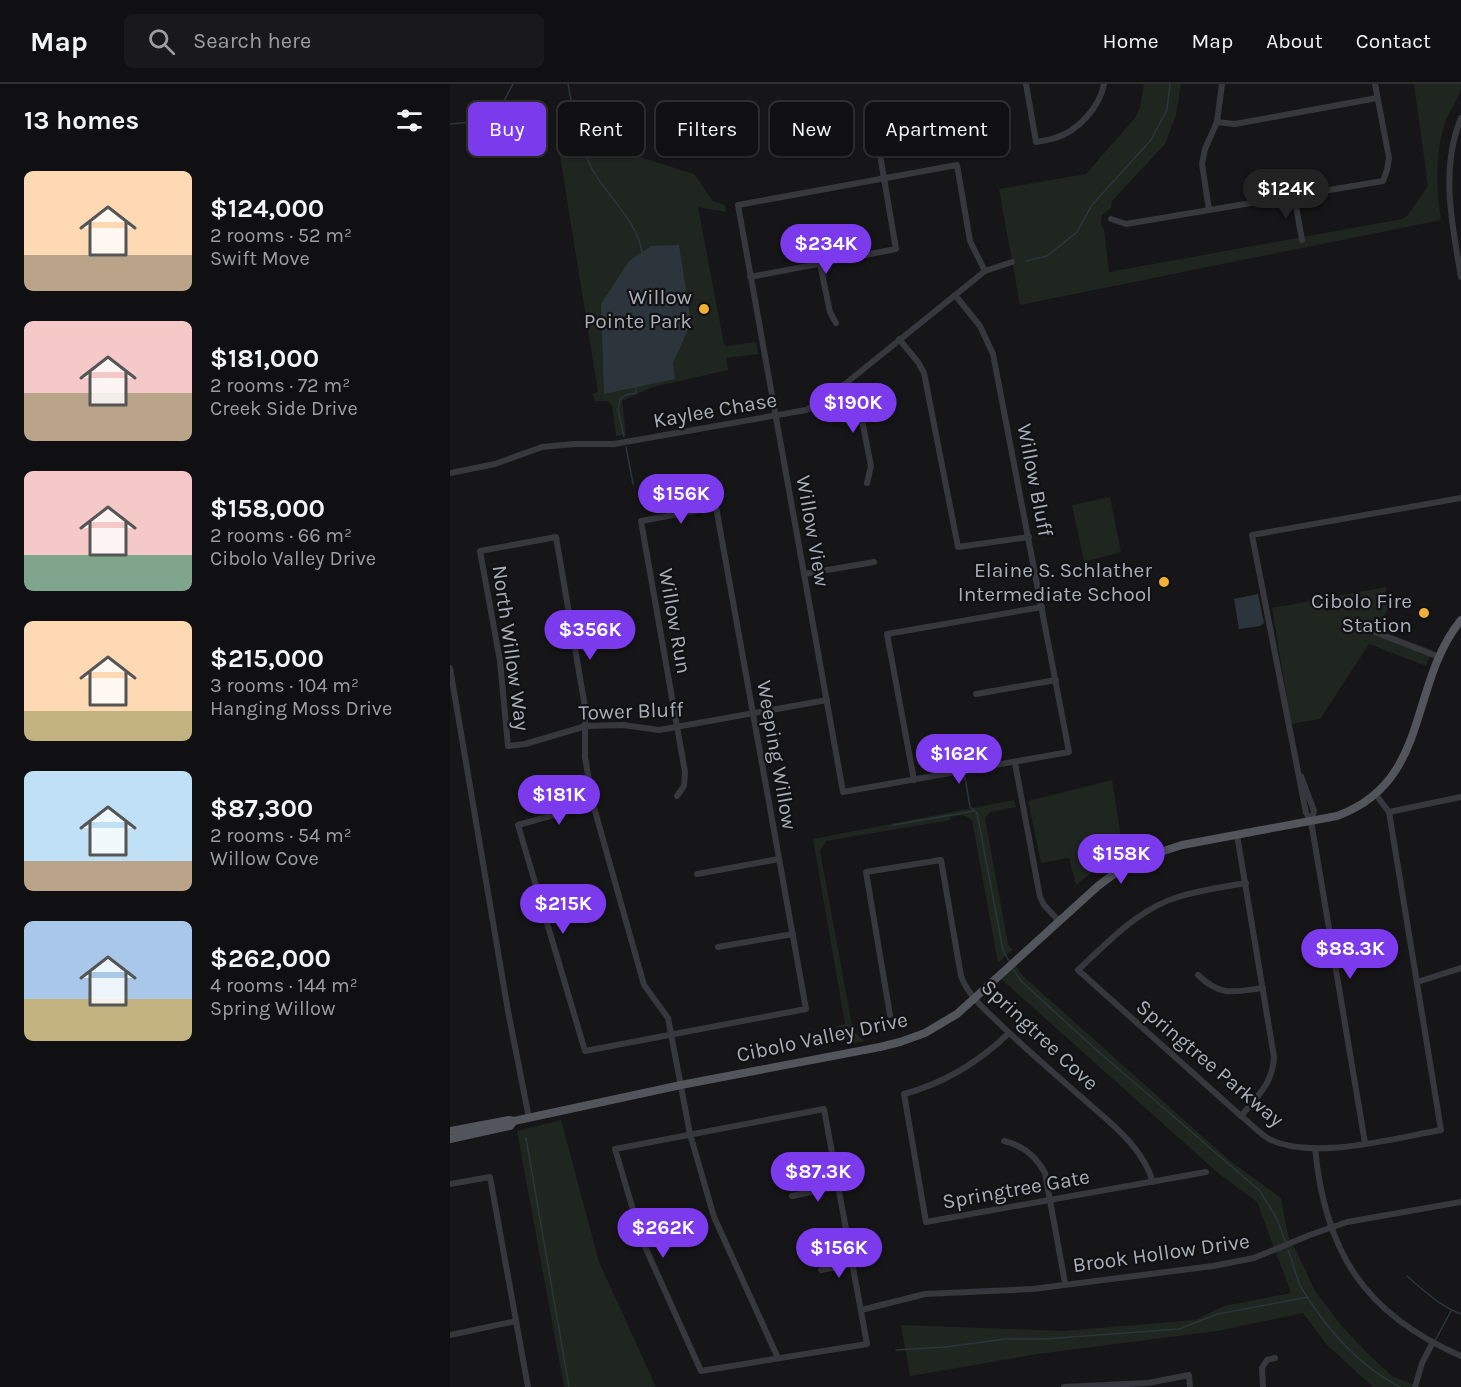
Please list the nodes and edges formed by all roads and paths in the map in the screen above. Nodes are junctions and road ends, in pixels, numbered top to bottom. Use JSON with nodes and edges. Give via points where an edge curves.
{"nodes":[{"id":1,"x":1026,"y":84,"type":"edge"},
{"id":2,"x":1104,"y":84,"type":"edge"},
{"id":3,"x":1222,"y":84,"type":"edge"},
{"id":4,"x":1375,"y":84,"type":"edge"},
{"id":5,"x":1377,"y":98,"type":"junction"},
{"id":6,"x":1461,"y":118,"type":"edge"},
{"id":7,"x":1217,"y":122,"type":"junction"},
{"id":8,"x":880,"y":156,"type":"edge"},
{"id":9,"x":884,"y":177,"type":"junction"},
{"id":10,"x":1294,"y":195,"type":"junction"},
{"id":11,"x":1209,"y":210,"type":"junction"},
{"id":12,"x":1111,"y":219,"type":"dead end"},
{"id":13,"x":1302,"y":240,"type":"dead end"},
{"id":14,"x":1012,"y":262,"type":"dead end"},
{"id":15,"x":820,"y":264,"type":"junction"},
{"id":16,"x":985,"y":271,"type":"junction"},
{"id":17,"x":750,"y":277,"type":"junction"},
{"id":18,"x":1461,"y":277,"type":"edge"},
{"id":19,"x":955,"y":295,"type":"junction"},
{"id":20,"x":836,"y":323,"type":"dead end"},
{"id":21,"x":899,"y":339,"type":"junction"},
{"id":22,"x":845,"y":384,"type":"junction"},
{"id":23,"x":776,"y":416,"type":"junction"},
{"id":24,"x":450,"y":473,"type":"edge"},
{"id":25,"x":867,"y":483,"type":"dead end"},
{"id":26,"x":1461,"y":498,"type":"edge"},
{"id":27,"x":716,"y":507,"type":"joint"},
{"id":28,"x":1029,"y":537,"type":"junction"},
{"id":29,"x":874,"y":562,"type":"dead end"},
{"id":30,"x":804,"y":574,"type":"junction"},
{"id":31,"x":1042,"y":607,"type":"junction"},
{"id":32,"x":1461,"y":620,"type":"edge"},
{"id":33,"x":1362,"y":627,"type":"dead end"},
{"id":34,"x":1439,"y":657,"type":"junction"},
{"id":35,"x":450,"y":668,"type":"edge"},
{"id":36,"x":1056,"y":680,"type":"junction"},
{"id":37,"x":976,"y":694,"type":"dead end"},
{"id":38,"x":827,"y":700,"type":"junction"},
{"id":39,"x":753,"y":714,"type":"junction"},
{"id":40,"x":586,"y":726,"type":"junction"},
{"id":41,"x":677,"y":728,"type":"junction"},
{"id":42,"x":508,"y":746,"type":"joint"},
{"id":43,"x":1015,"y":763,"type":"junction"},
{"id":44,"x":914,"y":780,"type":"junction"},
{"id":45,"x":1376,"y":795,"type":"junction"},
{"id":46,"x":677,"y":796,"type":"dead end"},
{"id":47,"x":1461,"y":797,"type":"edge"},
{"id":48,"x":593,"y":804,"type":"junction"},
{"id":49,"x":1389,"y":812,"type":"junction"},
{"id":50,"x":1311,"y":821,"type":"junction"},
{"id":51,"x":1237,"y":835,"type":"junction"},
{"id":52,"x":779,"y":859,"type":"junction"},
{"id":53,"x":697,"y":874,"type":"dead end"},
{"id":54,"x":1246,"y":884,"type":"junction"},
{"id":55,"x":1059,"y":921,"type":"junction"},
{"id":56,"x":793,"y":934,"type":"junction"},
{"id":57,"x":718,"y":947,"type":"dead end"},
{"id":58,"x":1461,"y":968,"type":"edge"},
{"id":59,"x":1198,"y":975,"type":"dead end"},
{"id":60,"x":1417,"y":982,"type":"junction"},
{"id":61,"x":1263,"y":988,"type":"junction"},
{"id":62,"x":974,"y":999,"type":"junction"},
{"id":63,"x":890,"y":1015,"type":"dead end"},
{"id":64,"x":1009,"y":1034,"type":"junction"},
{"id":65,"x":671,"y":1035,"type":"junction"},
{"id":66,"x":681,"y":1085,"type":"junction"},
{"id":67,"x":1241,"y":1116,"type":"junction"},
{"id":68,"x":529,"y":1118,"type":"junction"},
{"id":69,"x":513,"y":1121,"type":"junction"},
{"id":70,"x":450,"y":1131,"type":"edge"},
{"id":71,"x":690,"y":1134,"type":"junction"},
{"id":72,"x":450,"y":1139,"type":"edge"},
{"id":73,"x":1004,"y":1141,"type":"dead end"},
{"id":74,"x":1365,"y":1143,"type":"junction"},
{"id":75,"x":1315,"y":1148,"type":"junction"},
{"id":76,"x":1206,"y":1172,"type":"dead end"},
{"id":77,"x":1153,"y":1182,"type":"junction"},
{"id":78,"x":450,"y":1184,"type":"edge"},
{"id":79,"x":838,"y":1186,"type":"junction"},
{"id":80,"x":792,"y":1196,"type":"dead end"},
{"id":81,"x":1051,"y":1200,"type":"junction"},
{"id":82,"x":1461,"y":1202,"type":"edge"},
{"id":83,"x":1332,"y":1227,"type":"junction"},
{"id":84,"x":853,"y":1264,"type":"junction"},
{"id":85,"x":821,"y":1270,"type":"dead end"},
{"id":86,"x":1065,"y":1284,"type":"junction"},
{"id":87,"x":861,"y":1310,"type":"junction"},
{"id":88,"x":516,"y":1321,"type":"junction"},
{"id":89,"x":450,"y":1335,"type":"edge"},
{"id":90,"x":1432,"y":1344,"type":"junction"},
{"id":91,"x":1461,"y":1356,"type":"edge"},
{"id":92,"x":778,"y":1358,"type":"junction"},
{"id":93,"x":1275,"y":1358,"type":"dead end"},
{"id":94,"x":1112,"y":1385,"type":"edge"},
{"id":95,"x":528,"y":1387,"type":"edge"},
{"id":96,"x":1064,"y":1387,"type":"edge"},
{"id":97,"x":1190,"y":1387,"type":"edge"},
{"id":98,"x":1263,"y":1387,"type":"edge"},
{"id":99,"x":1415,"y":1387,"type":"edge"}],
"edges":[{"from":1,"to":2,"type":"street","via":[[1036,142],[1071,130],[1097,104]]},
{"from":3,"to":7,"type":"street"},
{"from":4,"to":5,"type":"street"},
{"from":5,"to":7,"type":"street","via":[[1235,124]]},
{"from":5,"to":10,"type":"street","via":[[1389,158],[1383,181]]},
{"from":6,"to":18,"type":"street","via":[[1451,150],[1449,175],[1450,212]]},
{"from":7,"to":11,"type":"street","via":[[1202,164]]},
{"from":8,"to":9,"type":"street"},
{"from":9,"to":15,"type":"street","via":[[896,249]]},
{"from":9,"to":16,"type":"street","via":[[957,165],[970,241]]},
{"from":9,"to":17,"type":"street","name":"Willow View","via":[[738,205]]},
{"from":10,"to":11,"type":"street"},
{"from":10,"to":13,"type":"street"},
{"from":11,"to":12,"type":"street","via":[[1126,224]]},
{"from":14,"to":16,"type":"street","name":"Kaylee Chase"},
{"from":15,"to":17,"type":"street"},
{"from":15,"to":20,"type":"street"},
{"from":16,"to":19,"type":"street","name":"Kaylee Chase"},
{"from":17,"to":23,"type":"street","name":"Willow View"},
{"from":19,"to":21,"type":"street","name":"Kaylee Chase"},
{"from":19,"to":28,"type":"street","name":"Willow Bluff","via":[[980,326],[993,354]]},
{"from":21,"to":22,"type":"street","name":"Kaylee Chase"},
{"from":21,"to":28,"type":"street","via":[[918,362],[926,380],[958,547]]},
{"from":22,"to":23,"type":"street","name":"Kaylee Chase","via":[[814,407]]},
{"from":22,"to":25,"type":"street","via":[[860,410],[871,466]]},
{"from":23,"to":24,"type":"street","name":"Kaylee Chase","via":[[614,444],[542,447],[495,464]]},
{"from":23,"to":30,"type":"street","name":"Willow View"},
{"from":26,"to":50,"type":"street","via":[[1252,535],[1298,770],[1314,811]]},
{"from":27,"to":39,"type":"street","name":"Weeping Willow"},
{"from":27,"to":41,"type":"street","name":"Willow Run","via":[[641,520]]},
{"from":28,"to":31,"type":"street","name":"Willow Bluff"},
{"from":29,"to":30,"type":"street"},
{"from":30,"to":38,"type":"street","name":"Willow View"},
{"from":31,"to":36,"type":"street","name":"Willow Bluff"},
{"from":31,"to":44,"type":"street","via":[[887,634]]},
{"from":32,"to":34,"type":"main road","name":"Cibolo Valley Drive"},
{"from":33,"to":34,"type":"street"},
{"from":34,"to":45,"type":"main road","name":"Cibolo Valley Drive","via":[[1399,766]]},
{"from":35,"to":68,"type":"street"},
{"from":36,"to":37,"type":"street"},
{"from":36,"to":43,"type":"street","name":"Willow Bluff","via":[[1069,752]]},
{"from":38,"to":39,"type":"street","name":"Tower Bluff"},
{"from":38,"to":44,"type":"street","name":"Willow View","via":[[843,792]]},
{"from":39,"to":41,"type":"street","name":"Tower Bluff"},
{"from":39,"to":52,"type":"street","name":"Weeping Willow"},
{"from":40,"to":41,"type":"street","name":"Tower Bluff"},
{"from":40,"to":42,"type":"street","name":"Tower Bluff"},
{"from":40,"to":42,"type":"street","name":"North Willow Way","via":[[556,537],[480,550],[500,660]]},
{"from":40,"to":48,"type":"street","name":"North Willow Way","via":[[585,757]]},
{"from":41,"to":46,"type":"street","name":"Willow Run","via":[[686,778]]},
{"from":43,"to":44,"type":"street"},
{"from":43,"to":55,"type":"street","via":[[1040,897]]},
{"from":45,"to":49,"type":"street"},
{"from":45,"to":50,"type":"main road","name":"Cibolo Valley Drive","via":[[1349,812]]},
{"from":47,"to":49,"type":"street"},
{"from":48,"to":65,"type":"street","name":"North Willow Way","via":[[644,986],[665,1013]]},
{"from":48,"to":65,"type":"street","via":[[518,825],[585,1051]]},
{"from":49,"to":60,"type":"street"},
{"from":50,"to":51,"type":"main road","name":"Cibolo Valley Drive"},
{"from":50,"to":74,"type":"street"},
{"from":51,"to":54,"type":"street"},
{"from":51,"to":55,"type":"main road","name":"Cibolo Valley Drive","via":[[1176,846],[1142,858],[1098,886]]},
{"from":52,"to":53,"type":"street"},
{"from":52,"to":56,"type":"street","name":"Weeping Willow"},
{"from":54,"to":61,"type":"street"},
{"from":54,"to":67,"type":"street","name":"Springtree Parkway","via":[[1178,896],[1155,906],[1132,921],[1078,970]]},
{"from":55,"to":62,"type":"main road","name":"Cibolo Valley Drive"},
{"from":56,"to":57,"type":"street"},
{"from":56,"to":65,"type":"street","name":"Weeping Willow","via":[[806,1009]]},
{"from":58,"to":60,"type":"street"},
{"from":59,"to":61,"type":"street","via":[[1221,992]]},
{"from":60,"to":74,"type":"street","name":"Springtree Parkway","via":[[1441,1130]]},
{"from":61,"to":67,"type":"street","via":[[1273,1070],[1266,1086]]},
{"from":62,"to":63,"type":"street","name":"Springtree Cove","via":[[961,976],[941,860],[866,872]]},
{"from":62,"to":64,"type":"street","name":"Springtree Cove"},
{"from":62,"to":66,"type":"main road","name":"Cibolo Valley Drive","via":[[941,1024],[900,1042]]},
{"from":64,"to":77,"type":"street","name":"Springtree Cove","via":[[1122,1133],[1142,1157]]},
{"from":64,"to":81,"type":"street","name":"Springtree Gate","via":[[964,1068],[937,1083],[904,1094],[926,1222]]},
{"from":65,"to":66,"type":"street","name":"North Willow Way"},
{"from":66,"to":68,"type":"main road","name":"Cibolo Valley Drive"},
{"from":66,"to":71,"type":"street","name":"North Willow Way"},
{"from":67,"to":75,"type":"street","name":"Springtree Parkway","via":[[1285,1145]]},
{"from":68,"to":69,"type":"main road","name":"Cibolo Valley Drive"},
{"from":69,"to":70,"type":"main road","name":"Cibolo Valley Drive"},
{"from":69,"to":72,"type":"main road","name":"Cibolo Valley Drive","via":[[510,1126]]},
{"from":71,"to":79,"type":"street","via":[[824,1109]]},
{"from":71,"to":92,"type":"street","name":"North Willow Way","via":[[714,1217]]},
{"from":71,"to":92,"type":"street","via":[[615,1149],[642,1240],[701,1371]]},
{"from":73,"to":81,"type":"street","via":[[1017,1144],[1040,1163]]},
{"from":74,"to":75,"type":"street","name":"Springtree Parkway"},
{"from":75,"to":83,"type":"street"},
{"from":76,"to":77,"type":"street","name":"Springtree Gate"},
{"from":77,"to":81,"type":"street","name":"Springtree Gate"},
{"from":78,"to":88,"type":"street","via":[[490,1177]]},
{"from":79,"to":80,"type":"street"},
{"from":79,"to":84,"type":"street"},
{"from":81,"to":86,"type":"street"},
{"from":82,"to":83,"type":"street","name":"Brook Hollow Drive"},
{"from":83,"to":86,"type":"street","name":"Brook Hollow Drive","via":[[1239,1262]]},
{"from":83,"to":90,"type":"street","via":[[1347,1262],[1367,1291],[1398,1322]]},
{"from":84,"to":85,"type":"street"},
{"from":84,"to":87,"type":"street"},
{"from":86,"to":87,"type":"street","name":"Brook Hollow Drive","via":[[925,1294]]},
{"from":87,"to":92,"type":"street","via":[[867,1344]]},
{"from":88,"to":89,"type":"street"},
{"from":88,"to":95,"type":"street"},
{"from":90,"to":91,"type":"street"},
{"from":90,"to":99,"type":"street"},
{"from":93,"to":98,"type":"street","via":[[1267,1360],[1262,1368]]},
{"from":94,"to":96,"type":"street"},
{"from":94,"to":97,"type":"street","via":[[1189,1375]]}]}
